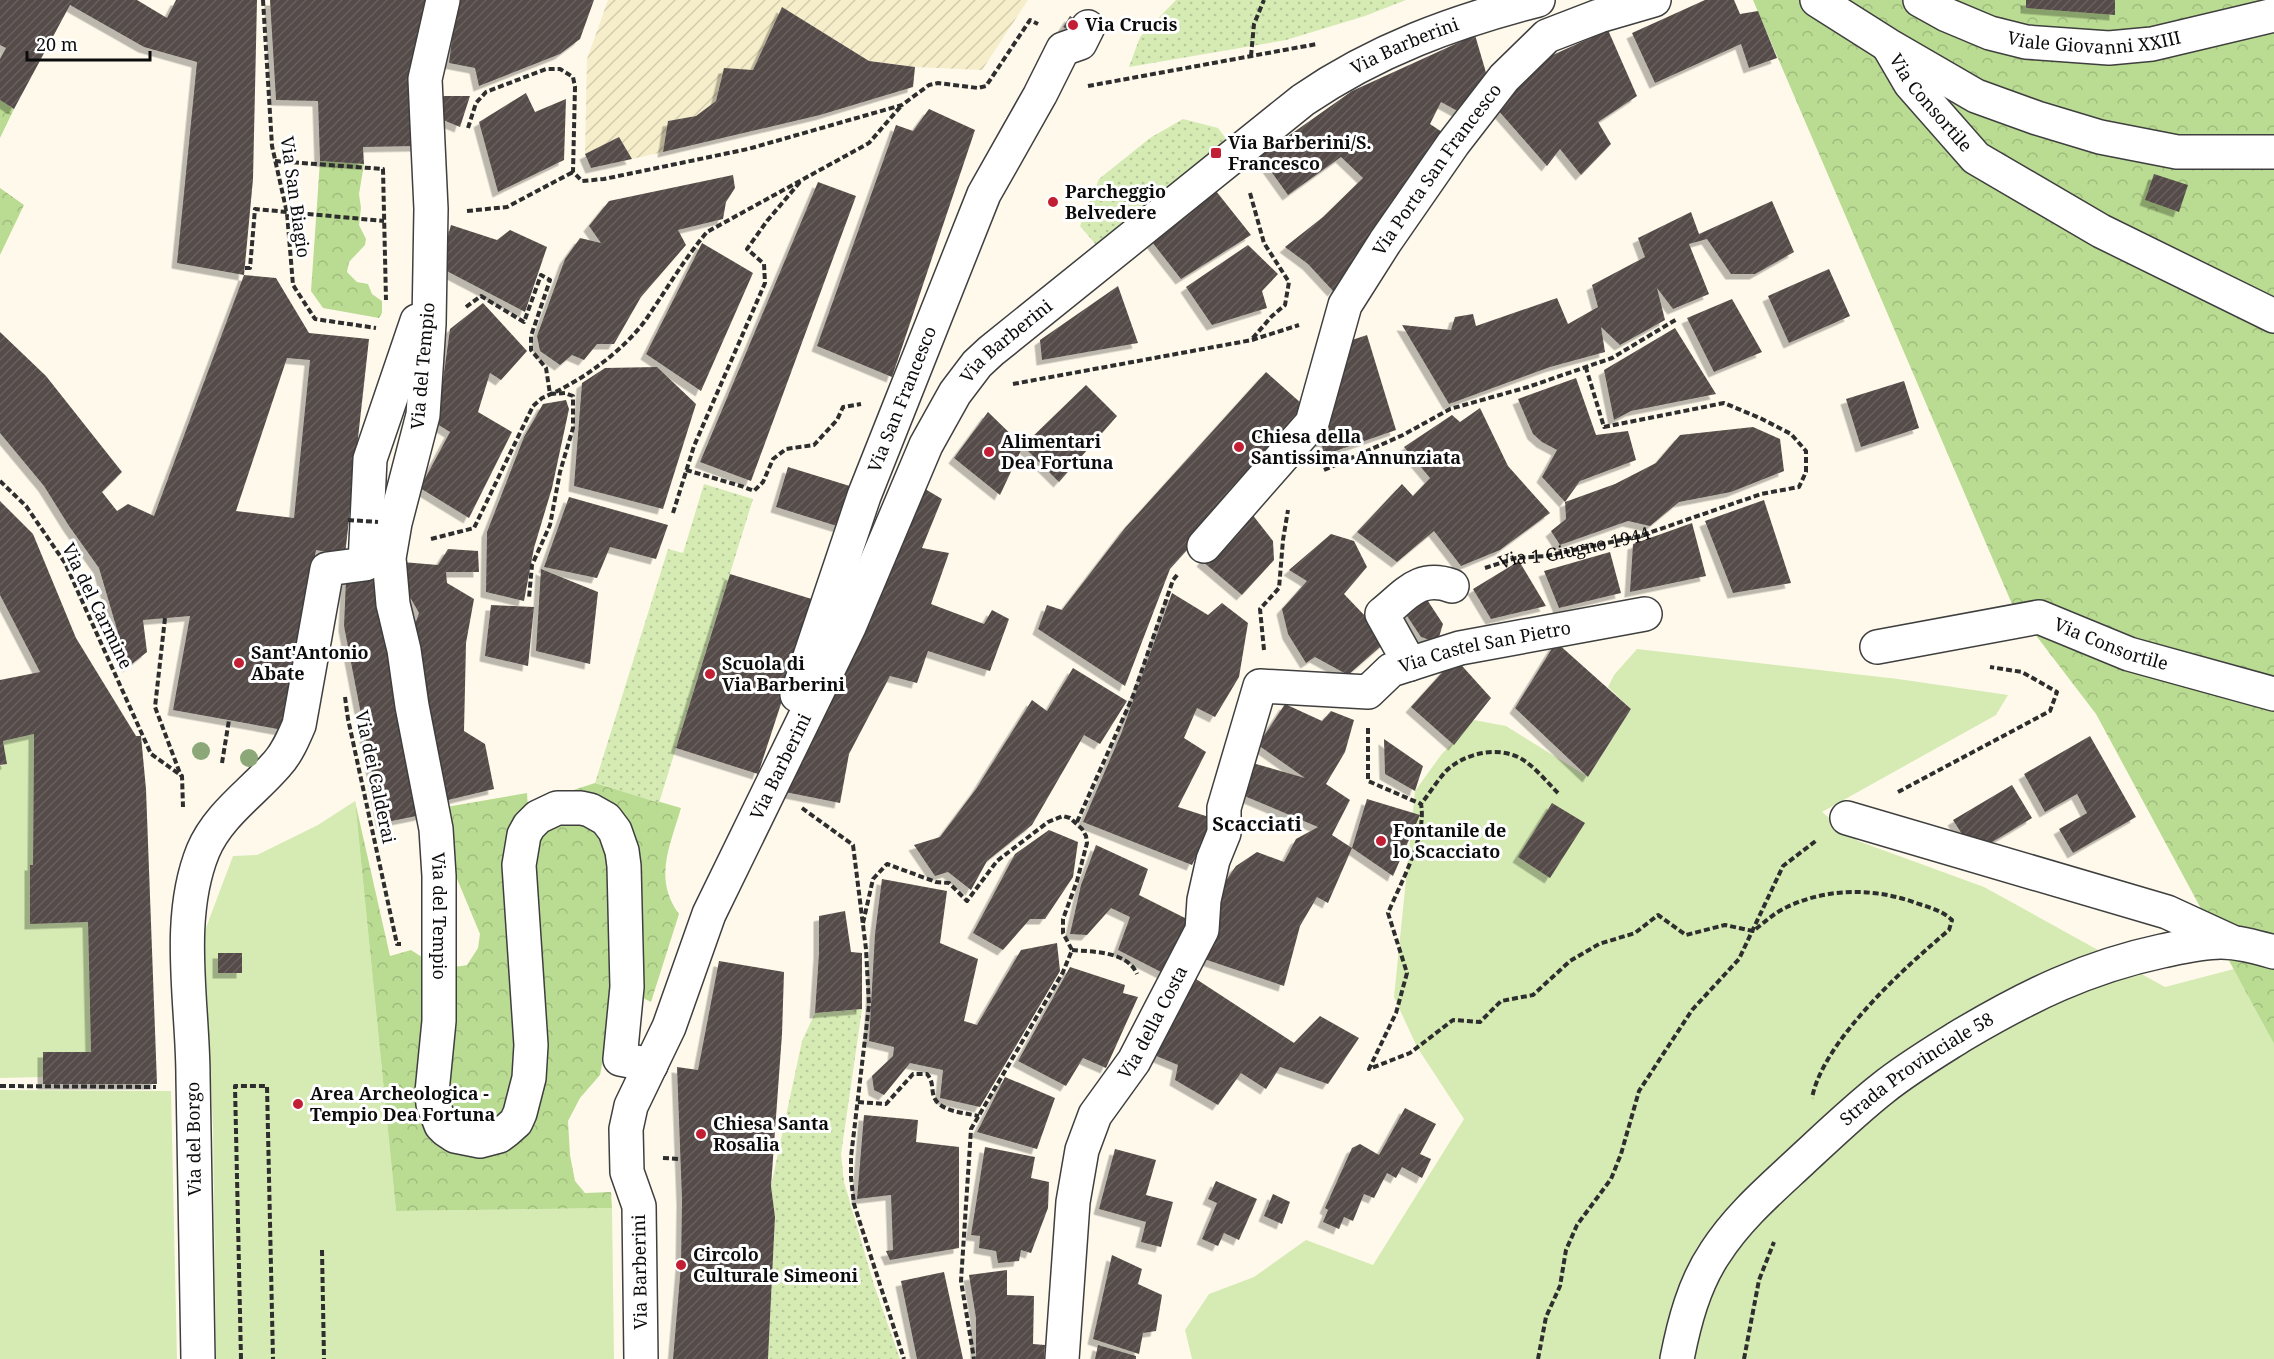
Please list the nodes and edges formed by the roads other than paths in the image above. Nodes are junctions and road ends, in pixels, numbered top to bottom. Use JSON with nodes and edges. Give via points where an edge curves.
{"nodes":[{"id":1,"x":443,"y":0,"type":"edge"},
{"id":2,"x":1538,"y":0,"type":"edge"},
{"id":3,"x":1654,"y":0,"type":"edge"},
{"id":4,"x":1817,"y":0,"type":"edge"},
{"id":5,"x":1920,"y":0,"type":"edge"},
{"id":6,"x":2274,"y":15,"type":"edge"},
{"id":7,"x":1084,"y":35,"type":"road end"},
{"id":8,"x":1888,"y":45,"type":"junction"},
{"id":9,"x":2274,"y":152,"type":"edge"},
{"id":10,"x":430,"y":285,"type":"junction"},
{"id":11,"x":2274,"y":316,"type":"edge"},
{"id":12,"x":1204,"y":546,"type":"road end"},
{"id":13,"x":1452,"y":586,"type":"road end"},
{"id":14,"x":1645,"y":614,"type":"dead end"},
{"id":15,"x":1877,"y":647,"type":"dead end"},
{"id":16,"x":1410,"y":664,"type":"junction"},
{"id":17,"x":1260,"y":686,"type":"joint"},
{"id":18,"x":2274,"y":694,"type":"edge"},
{"id":19,"x":764,"y":799,"type":"junction"},
{"id":20,"x":1847,"y":818,"type":"dead end"},
{"id":21,"x":2234,"y":943,"type":"junction"},
{"id":22,"x":2274,"y":952,"type":"edge"},
{"id":23,"x":635,"y":1062,"type":"junction"},
{"id":24,"x":198,"y":1359,"type":"edge"},
{"id":25,"x":641,"y":1359,"type":"edge"},
{"id":26,"x":1062,"y":1359,"type":"edge"},
{"id":27,"x":1677,"y":1359,"type":"edge"}],
"edges":[{"from":1,"to":10,"type":"street","name":"Via del Tempio","via":[[425,79]]},
{"from":2,"to":19,"type":"street","name":"Via Barberini","via":[[1496,11],[1379,54],[1303,99],[977,364],[955,393],[926,445],[849,627]]},
{"from":3,"to":12,"type":"street","name":"Via Porta San Francesco","via":[[1547,36],[1504,78],[1453,144],[1345,305],[1312,423]]},
{"from":4,"to":8,"type":"street"},
{"from":5,"to":6,"type":"street","name":"Viale Giovanni XXIII","via":[[1990,33],[2026,42],[2109,48],[2152,44]]},
{"from":7,"to":19,"type":"street","name":"Via San Francesco","via":[[1063,49],[984,194],[864,496]]},
{"from":8,"to":9,"type":"street","name":"Via Consortile","via":[[1976,96],[2100,137],[2177,152]]},
{"from":8,"to":11,"type":"street","name":"Via Consortile","via":[[1910,83],[1976,158],[2101,231]]},
{"from":10,"to":23,"type":"street","name":"Via del Tempio","via":[[423,415],[389,558],[393,604],[436,829],[440,876],[439,1022],[433,1104],[441,1125],[455,1136],[480,1141],[499,1136],[516,1122],[524,1102],[530,1078],[531,1045],[519,865],[524,835],[538,817],[549,811],[573,807],[590,810],[606,819],[615,831],[623,859],[627,987]]},
{"from":10,"to":24,"type":"street","name":"Via del Borgo","via":[[370,459],[364,564],[327,569],[299,725],[292,743],[277,764],[232,809],[204,850],[195,879],[187,919]]},
{"from":13,"to":16,"type":"street","via":[[1441,582],[1417,585],[1382,614]]},
{"from":14,"to":16,"type":"street","name":"Via Castel San Pietro","via":[[1460,648]]},
{"from":15,"to":18,"type":"street","name":"Via Consortile","via":[[2039,617],[2130,654]]},
{"from":16,"to":17,"type":"street","name":"Via Castel San Pietro","via":[[1391,670],[1368,692]]},
{"from":17,"to":26,"type":"street","name":"Via della Costa","via":[[1224,808],[1224,832],[1204,900],[1202,930],[1134,1061],[1095,1115],[1082,1150],[1073,1202]]},
{"from":19,"to":23,"type":"street","name":"Via Barberini","via":[[709,914],[669,1027]]},
{"from":20,"to":21,"type":"street","via":[[2167,912]]},
{"from":21,"to":22,"type":"street","name":"Strada Provinciale 58"},
{"from":21,"to":27,"type":"street","name":"Strada Provinciale 58","via":[[2205,943],[2126,960],[2063,981],[2019,1001],[1883,1088],[1747,1211],[1715,1252],[1693,1299]]},
{"from":23,"to":25,"type":"street","name":"Via Barberini","via":[[627,1162],[629,1181],[639,1206]]}]}
